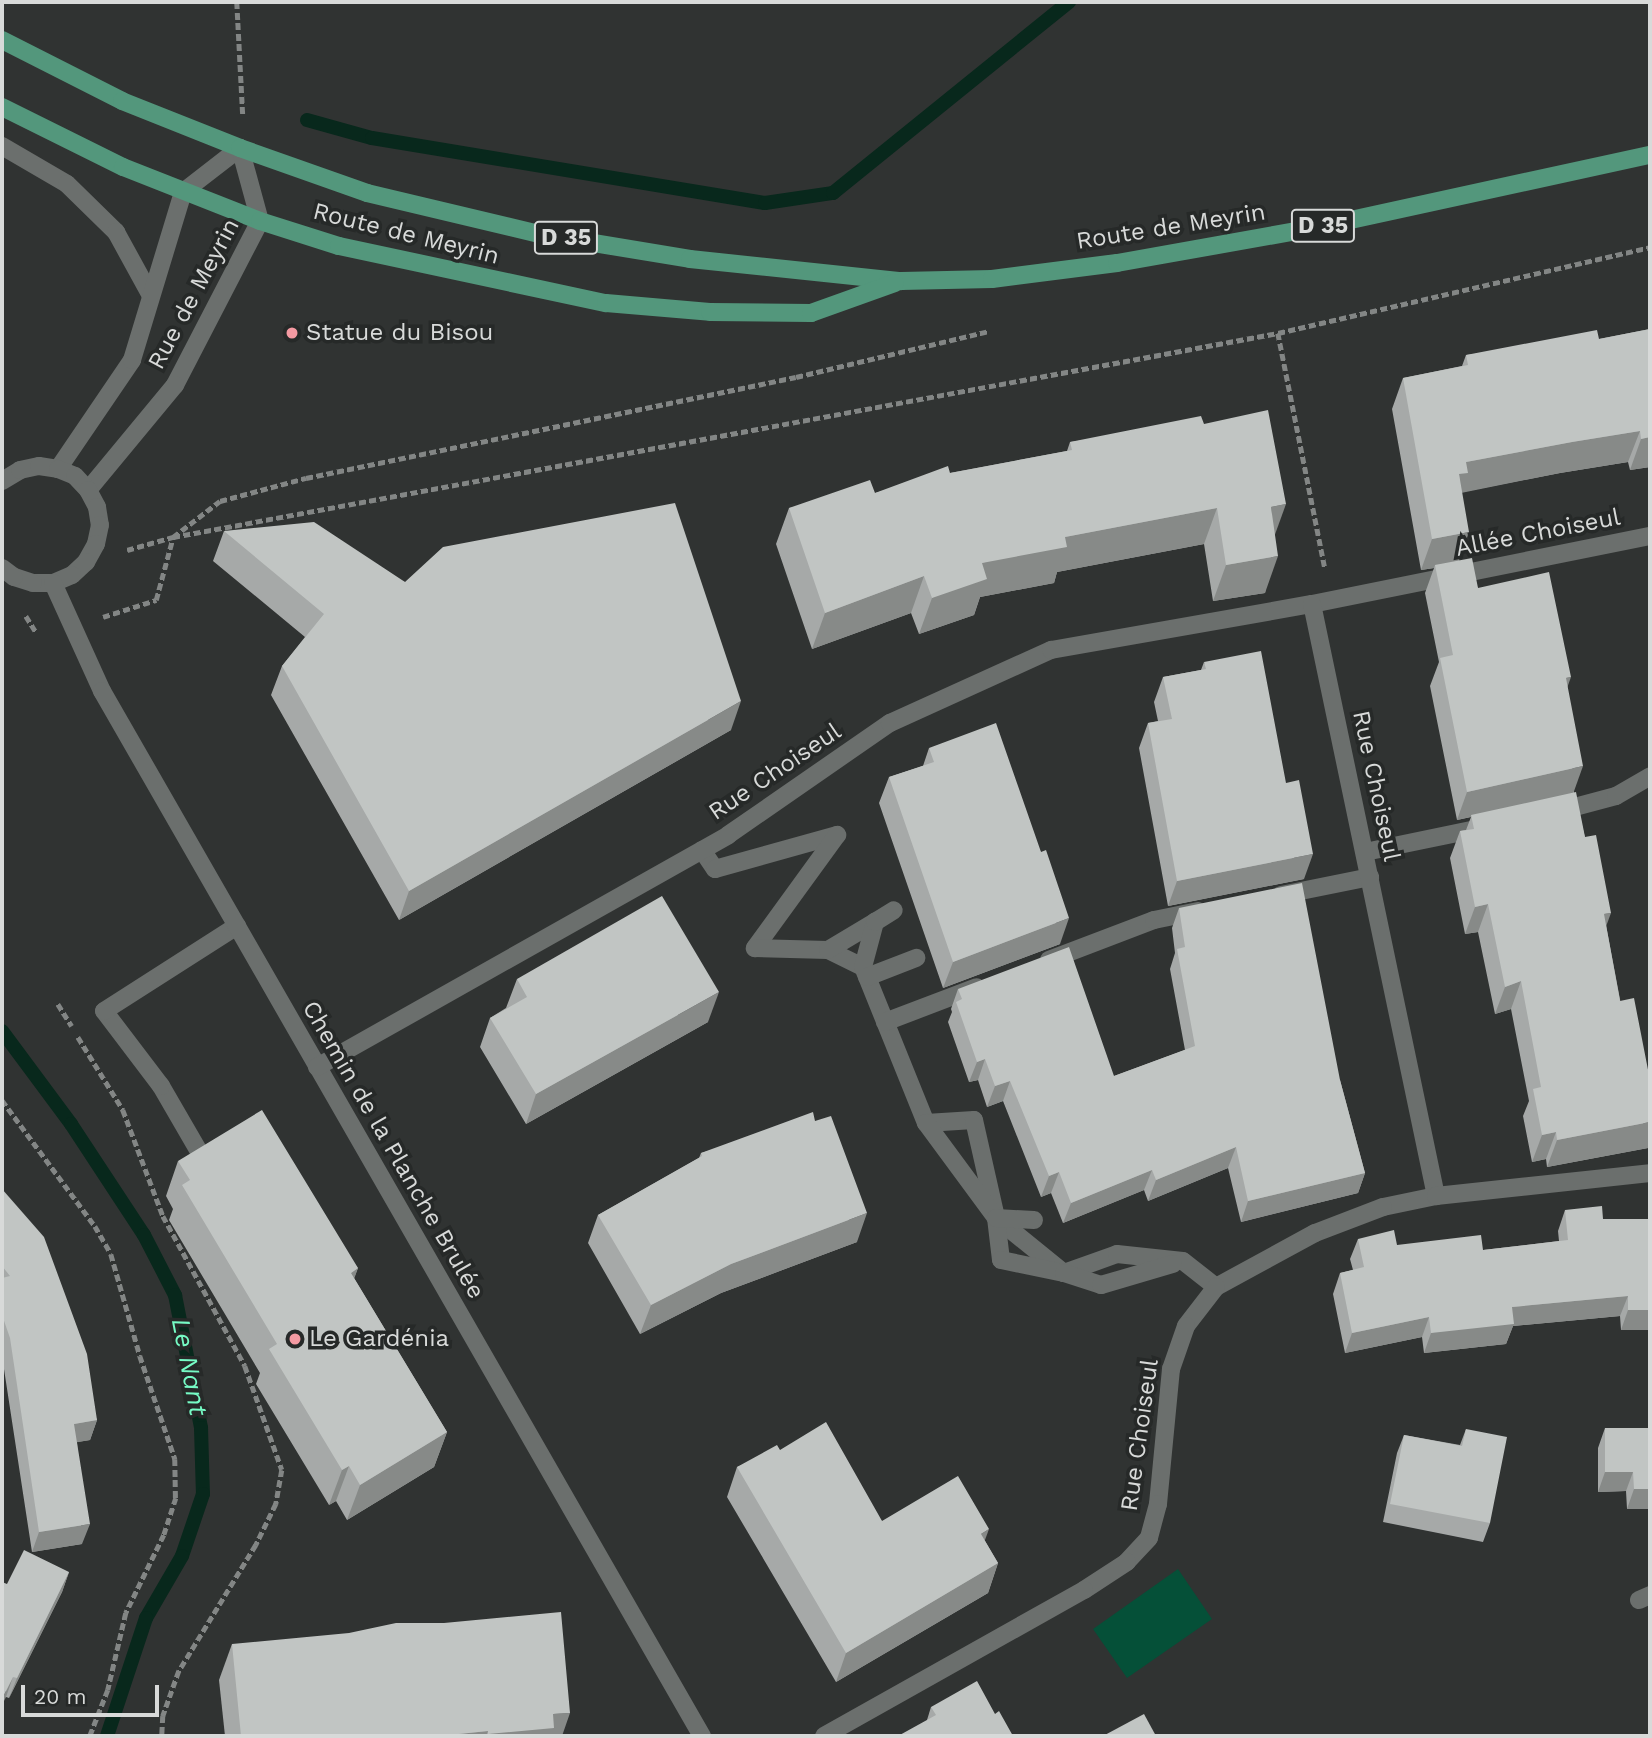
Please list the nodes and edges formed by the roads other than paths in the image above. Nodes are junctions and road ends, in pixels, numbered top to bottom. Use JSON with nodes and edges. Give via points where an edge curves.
{"nodes":[{"id":1,"x":2,"y":40,"type":"edge"},
{"id":2,"x":2,"y":107,"type":"edge"},
{"id":3,"x":2,"y":146,"type":"edge"},
{"id":4,"x":240,"y":148,"type":"junction"},
{"id":5,"x":1650,"y":155,"type":"edge"},
{"id":6,"x":183,"y":192,"type":"junction"},
{"id":7,"x":260,"y":221,"type":"junction"},
{"id":8,"x":901,"y":281,"type":"junction"},
{"id":9,"x":150,"y":294,"type":"junction"},
{"id":10,"x":58,"y":468,"type":"junction"},
{"id":11,"x":2,"y":481,"type":"edge"},
{"id":12,"x":88,"y":490,"type":"junction"},
{"id":13,"x":1650,"y":536,"type":"edge"},
{"id":14,"x":2,"y":568,"type":"edge"},
{"id":15,"x":53,"y":583,"type":"junction"},
{"id":16,"x":1312,"y":604,"type":"junction"},
{"id":17,"x":1650,"y":776,"type":"edge"},
{"id":18,"x":1540,"y":815,"type":"edge"},
{"id":19,"x":1500,"y":824,"type":"edge"},
{"id":20,"x":702,"y":850,"type":"junction"},
{"id":21,"x":1365,"y":852,"type":"junction"},
{"id":22,"x":1370,"y":877,"type":"junction"},
{"id":23,"x":1262,"y":898,"type":"edge"},
{"id":24,"x":1222,"y":906,"type":"edge"},
{"id":25,"x":894,"y":910,"type":"dead end"},
{"id":26,"x":874,"y":922,"type":"junction"},
{"id":27,"x":237,"y":926,"type":"junction"},
{"id":28,"x":828,"y":950,"type":"junction"},
{"id":29,"x":916,"y":958,"type":"dead end"},
{"id":30,"x":1026,"y":968,"type":"edge"},
{"id":31,"x":865,"y":972,"type":"junction"},
{"id":32,"x":988,"y":983,"type":"edge"},
{"id":33,"x":886,"y":1022,"type":"junction"},
{"id":34,"x":317,"y":1067,"type":"junction"},
{"id":35,"x":926,"y":1123,"type":"junction"},
{"id":36,"x":201,"y":1155,"type":"edge"},
{"id":37,"x":1650,"y":1173,"type":"edge"},
{"id":38,"x":1436,"y":1196,"type":"junction"},
{"id":39,"x":996,"y":1218,"type":"junction"},
{"id":40,"x":1034,"y":1220,"type":"dead end"},
{"id":41,"x":1183,"y":1261,"type":"junction"},
{"id":42,"x":1064,"y":1273,"type":"junction"},
{"id":43,"x":1216,"y":1287,"type":"junction"},
{"id":44,"x":702,"y":1736,"type":"edge"},
{"id":45,"x":824,"y":1736,"type":"edge"}],
"edges":[{"from":1,"to":4,"type":"main road","name":"Route de Meyrin","number":"D 35","via":[[122,101]]},
{"from":2,"to":6,"type":"main road","name":"Route de Meyrin","number":"D 35"},
{"from":3,"to":9,"type":"street","name":"Rue de Meyrin","via":[[67,184],[116,232]]},
{"from":4,"to":6,"type":"street"},
{"from":4,"to":7,"type":"street","name":"Rue de Meyrin"},
{"from":4,"to":8,"type":"main road","name":"Route de Meyrin","number":"D 35","via":[[367,193],[539,234],[690,259]]},
{"from":5,"to":8,"type":"main road","name":"Route de Meyrin","number":"D 35","via":[[1314,228],[1117,263],[992,279]]},
{"from":6,"to":7,"type":"main road","name":"Route de Meyrin","number":"D 35"},
{"from":6,"to":9,"type":"street","name":"Rue de Meyrin"},
{"from":7,"to":8,"type":"main road","name":"Route de Meyrin","number":"D 35","via":[[339,246],[606,303],[710,312],[811,313]]},
{"from":7,"to":12,"type":"street","name":"Rue de Meyrin","via":[[175,385]]},
{"from":9,"to":10,"type":"street","name":"Rue de Meyrin","via":[[132,360]]},
{"from":10,"to":11,"type":"street","via":[[20,470]]},
{"from":10,"to":12,"type":"street"},
{"from":12,"to":15,"type":"street","via":[[100,526],[96,544],[72,575]]},
{"from":13,"to":16,"type":"street","name":"Allée Choiseul"},
{"from":14,"to":15,"type":"street","via":[[33,583]]},
{"from":15,"to":27,"type":"street","name":"Chemin de la Planche Brulée","via":[[102,691]]},
{"from":16,"to":20,"type":"street","name":"Rue Choiseul","via":[[1051,650],[890,723]]},
{"from":16,"to":21,"type":"street","name":"Rue Choiseul"},
{"from":17,"to":18,"type":"street","via":[[1616,796]]},
{"from":19,"to":21,"type":"street"},
{"from":20,"to":28,"type":"street","via":[[715,869],[836,835],[755,948]]},
{"from":20,"to":34,"type":"street","name":"Rue Choiseul"},
{"from":21,"to":22,"type":"street","name":"Rue Choiseul"},
{"from":22,"to":23,"type":"street"},
{"from":22,"to":38,"type":"street","name":"Rue Choiseul"},
{"from":24,"to":30,"type":"street","via":[[1154,920]]},
{"from":25,"to":26,"type":"street"},
{"from":26,"to":28,"type":"street"},
{"from":26,"to":31,"type":"street"},
{"from":27,"to":34,"type":"street","name":"Chemin de la Planche Brulée"},
{"from":27,"to":36,"type":"street","via":[[104,1011],[161,1086]]},
{"from":28,"to":31,"type":"street"},
{"from":29,"to":31,"type":"street"},
{"from":31,"to":33,"type":"street"},
{"from":32,"to":33,"type":"street"},
{"from":33,"to":35,"type":"street"},
{"from":34,"to":44,"type":"street","name":"Chemin de la Planche Brulée"},
{"from":35,"to":39,"type":"street"},
{"from":35,"to":39,"type":"street","via":[[974,1120]]},
{"from":37,"to":38,"type":"street"},
{"from":38,"to":43,"type":"street","name":"Rue Choiseul","via":[[1382,1206],[1315,1233]]},
{"from":39,"to":40,"type":"street"},
{"from":39,"to":42,"type":"street"},
{"from":39,"to":42,"type":"street","via":[[1001,1261]]},
{"from":41,"to":42,"type":"street","via":[[1117,1254]]},
{"from":41,"to":42,"type":"street","via":[[1101,1284]]},
{"from":41,"to":43,"type":"street"},
{"from":43,"to":45,"type":"street","name":"Rue Choiseul","via":[[1186,1326],[1171,1369],[1158,1504],[1149,1538],[1128,1562],[1084,1590]]}]}
